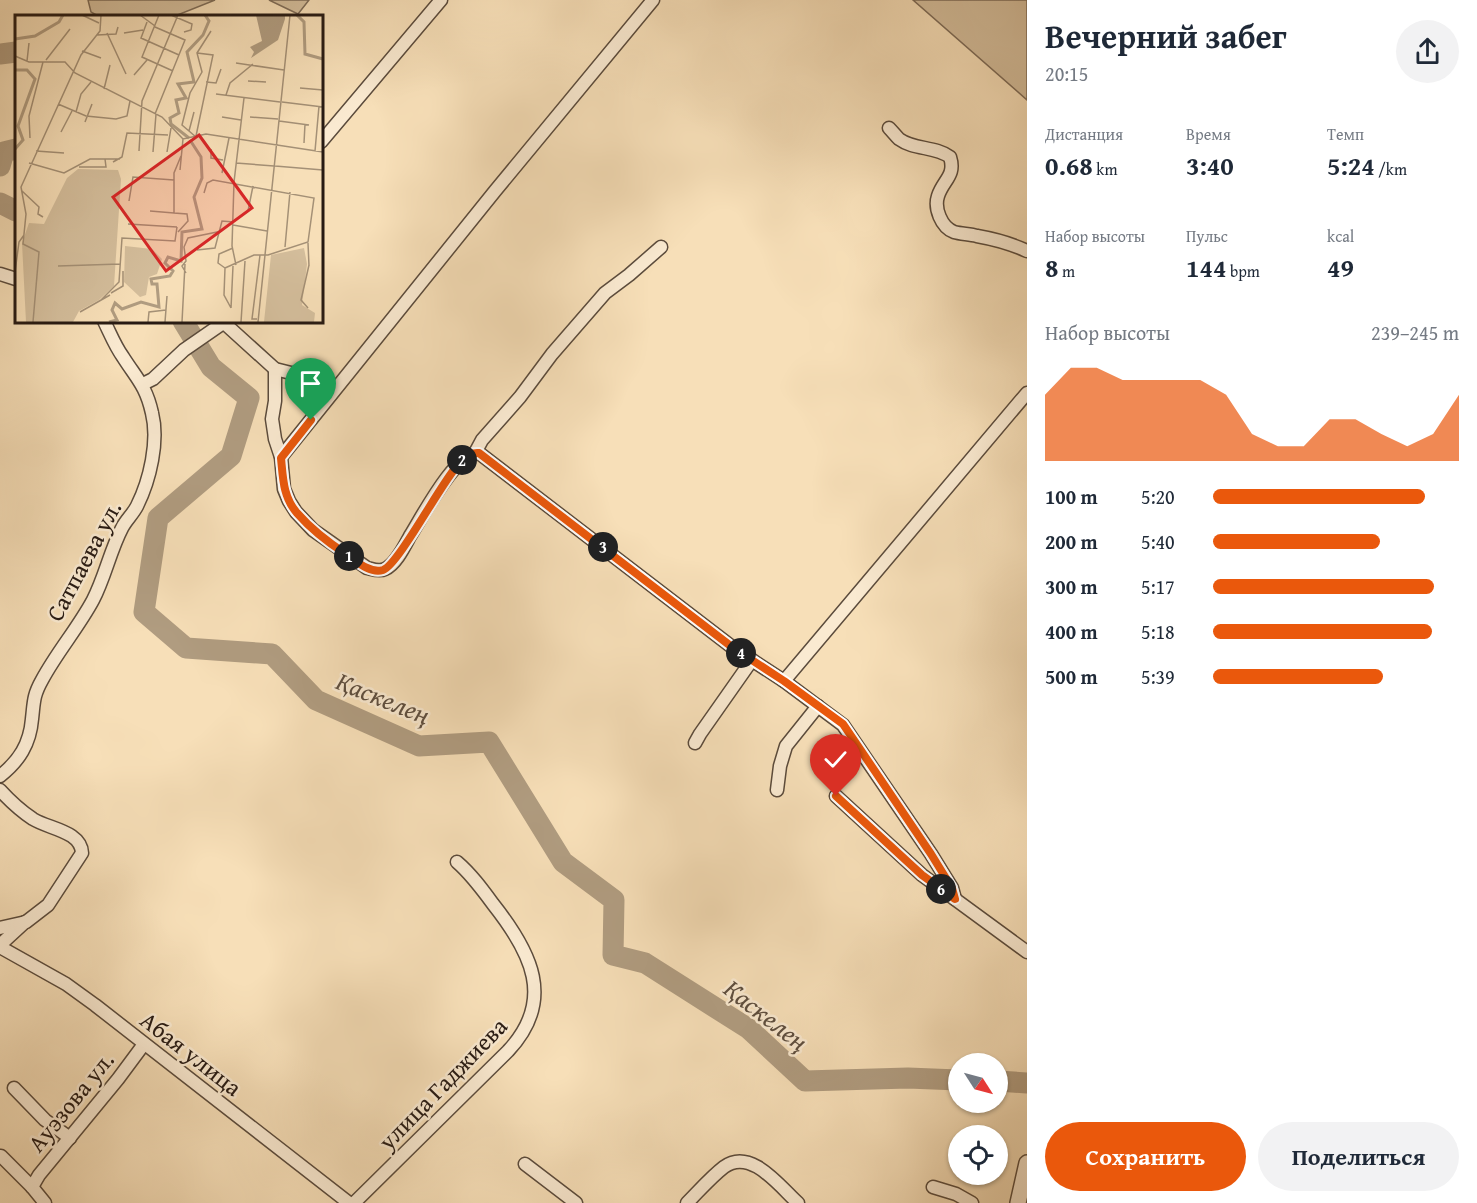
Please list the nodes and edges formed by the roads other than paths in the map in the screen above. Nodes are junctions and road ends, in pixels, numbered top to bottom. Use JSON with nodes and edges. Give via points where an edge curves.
{"nodes":[{"id":1,"x":441,"y":0,"type":"edge"},
{"id":2,"x":653,"y":0,"type":"edge"},
{"id":3,"x":889,"y":128,"type":"dead end"},
{"id":4,"x":322,"y":141,"type":"edge"},
{"id":5,"x":661,"y":247,"type":"dead end"},
{"id":6,"x":1027,"y":251,"type":"edge"},
{"id":7,"x":0,"y":274,"type":"edge"},
{"id":8,"x":15,"y":279,"type":"edge"},
{"id":9,"x":104,"y":322,"type":"edge"},
{"id":10,"x":223,"y":322,"type":"edge"},
{"id":11,"x":275,"y":369,"type":"junction"},
{"id":12,"x":148,"y":382,"type":"junction"},
{"id":13,"x":1027,"y":393,"type":"edge"},
{"id":14,"x":331,"y":394,"type":"junction"},
{"id":15,"x":475,"y":453,"type":"junction"},
{"id":16,"x":281,"y":458,"type":"junction"},
{"id":17,"x":752,"y":660,"type":"junction"},
{"id":18,"x":784,"y":681,"type":"junction"},
{"id":19,"x":818,"y":706,"type":"junction"},
{"id":20,"x":695,"y":744,"type":"dead end"},
{"id":21,"x":0,"y":776,"type":"edge"},
{"id":22,"x":0,"y":790,"type":"edge"},
{"id":23,"x":777,"y":790,"type":"dead end"},
{"id":24,"x":836,"y":796,"type":"dead end"},
{"id":25,"x":457,"y":862,"type":"dead end"},
{"id":26,"x":955,"y":899,"type":"junction"},
{"id":27,"x":26,"y":922,"type":"junction"},
{"id":28,"x":0,"y":928,"type":"edge"},
{"id":29,"x":0,"y":946,"type":"edge"},
{"id":30,"x":1027,"y":952,"type":"edge"},
{"id":31,"x":144,"y":1044,"type":"junction"},
{"id":32,"x":14,"y":1088,"type":"dead end"},
{"id":33,"x":70,"y":1138,"type":"junction"},
{"id":34,"x":1,"y":1156,"type":"edge"},
{"id":35,"x":525,"y":1164,"type":"dead end"},
{"id":36,"x":1026,"y":1167,"type":"edge"},
{"id":37,"x":32,"y":1187,"type":"junction"},
{"id":38,"x":933,"y":1187,"type":"dead end"},
{"id":39,"x":45,"y":1203,"type":"edge"},
{"id":40,"x":349,"y":1203,"type":"edge"},
{"id":41,"x":354,"y":1203,"type":"edge"},
{"id":42,"x":576,"y":1203,"type":"edge"},
{"id":43,"x":687,"y":1203,"type":"edge"},
{"id":44,"x":798,"y":1203,"type":"edge"},
{"id":45,"x":972,"y":1203,"type":"edge"},
{"id":46,"x":1018,"y":1203,"type":"edge"}],
"edges":[{"from":1,"to":4,"type":"street"},
{"from":2,"to":14,"type":"street"},
{"from":3,"to":6,"type":"street","via":[[910,145],[950,157],[952,171],[936,207],[948,227]]},
{"from":5,"to":15,"type":"street","via":[[605,293]]},
{"from":7,"to":8,"type":"street"},
{"from":9,"to":12,"type":"street","via":[[122,357]]},
{"from":10,"to":11,"type":"street"},
{"from":10,"to":12,"type":"street"},
{"from":11,"to":14,"type":"street","via":[[313,382]]},
{"from":11,"to":16,"type":"street","via":[[272,419]]},
{"from":12,"to":21,"type":"street","name":"Сатпаева ул.","via":[[156,399],[154,443],[144,490],[122,528],[93,599],[36,691],[24,750]]},
{"from":13,"to":18,"type":"street"},
{"from":14,"to":16,"type":"street"},
{"from":15,"to":16,"type":"street","via":[[466,456],[449,475],[392,563],[385,570],[376,571],[342,552],[296,512],[284,489]]},
{"from":15,"to":17,"type":"street"},
{"from":17,"to":18,"type":"street"},
{"from":17,"to":20,"type":"street"},
{"from":18,"to":19,"type":"street"},
{"from":19,"to":23,"type":"street","via":[[786,746]]},
{"from":19,"to":26,"type":"street","via":[[850,733],[931,854]]},
{"from":22,"to":27,"type":"street","via":[[35,820],[63,831],[81,846],[77,863],[48,905]]},
{"from":24,"to":26,"type":"street","via":[[922,875]]},
{"from":25,"to":41,"type":"street","name":"улица Гаджиева","via":[[524,948],[535,989],[532,1015],[520,1039]]},
{"from":26,"to":30,"type":"street"},
{"from":27,"to":28,"type":"street"},
{"from":27,"to":29,"type":"street"},
{"from":29,"to":31,"type":"street","name":"Абая улица","via":[[66,984]]},
{"from":31,"to":33,"type":"street","name":"Ауэзова ул."},
{"from":31,"to":40,"type":"street","name":"Абая улица"},
{"from":32,"to":33,"type":"street","via":[[45,1120]]},
{"from":33,"to":37,"type":"street","name":"Ауэзова ул."},
{"from":34,"to":37,"type":"street"},
{"from":35,"to":42,"type":"street"},
{"from":36,"to":46,"type":"street"},
{"from":37,"to":39,"type":"street"},
{"from":38,"to":45,"type":"street"},
{"from":43,"to":44,"type":"street","via":[[726,1165],[743,1161],[768,1174]]}]}
